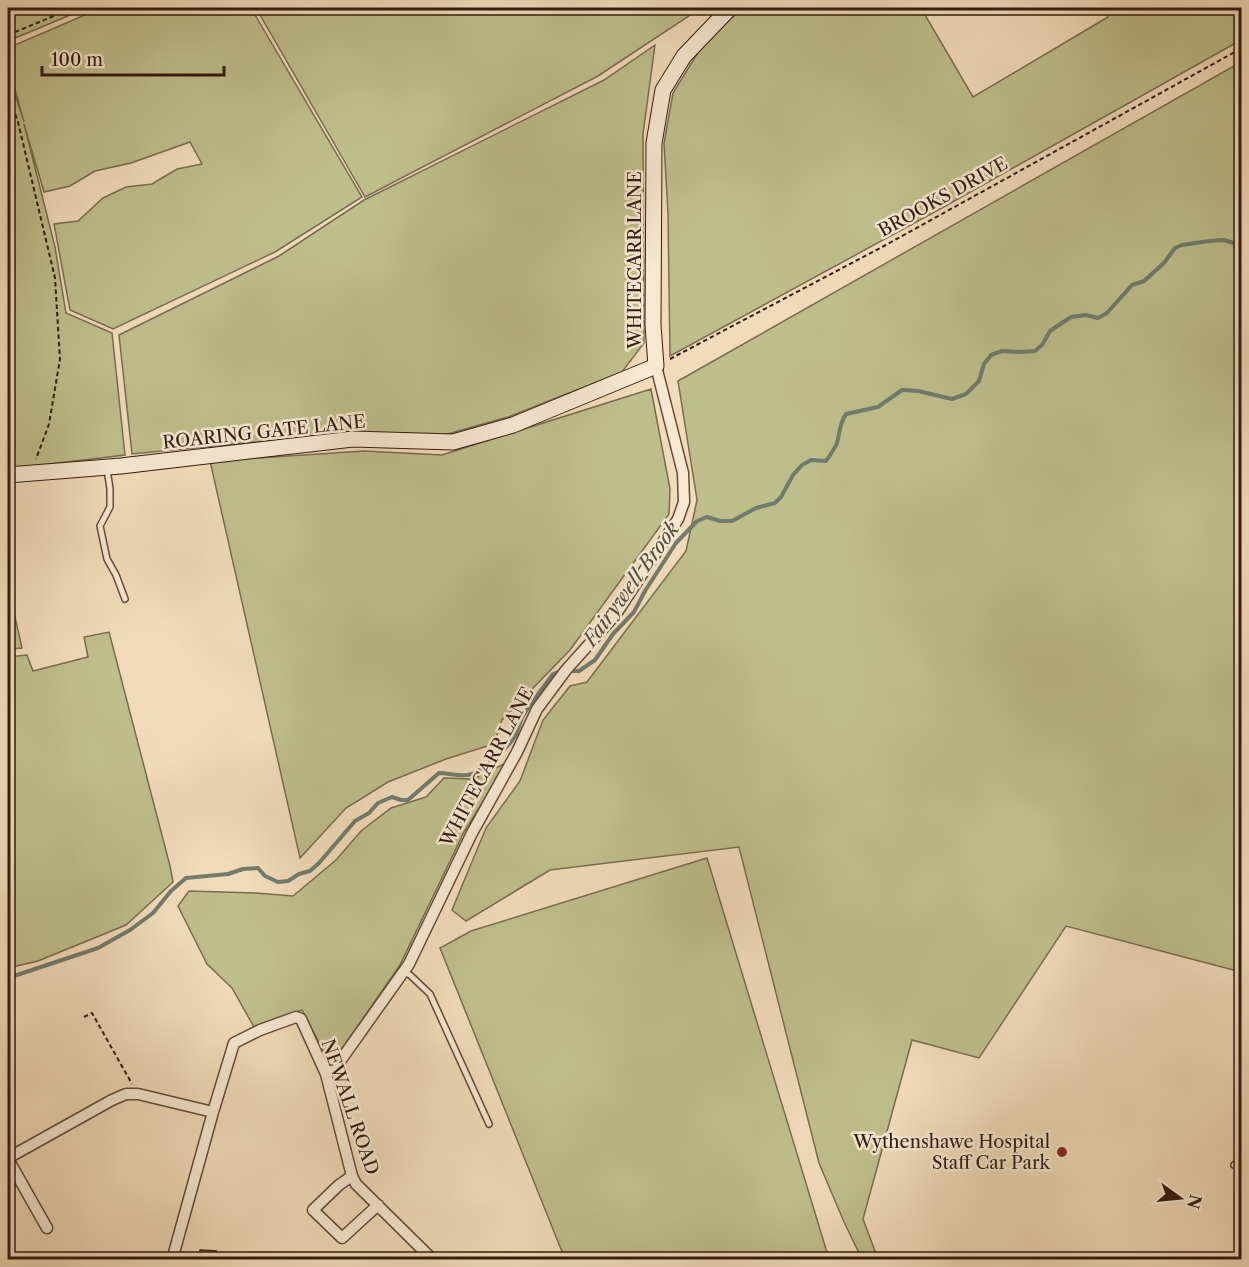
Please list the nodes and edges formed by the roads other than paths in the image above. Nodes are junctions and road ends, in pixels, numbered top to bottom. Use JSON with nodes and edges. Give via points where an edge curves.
{"nodes":[{"id":1,"x":730,"y":8,"type":"edge"},
{"id":2,"x":656,"y":366,"type":"junction"},
{"id":3,"x":107,"y":467,"type":"junction"},
{"id":4,"x":8,"y":476,"type":"edge"},
{"id":5,"x":125,"y":599,"type":"dead end"},
{"id":6,"x":403,"y":972,"type":"junction"},
{"id":7,"x":326,"y":1074,"type":"junction"},
{"id":8,"x":213,"y":1112,"type":"junction"},
{"id":9,"x":489,"y":1124,"type":"dead end"},
{"id":10,"x":8,"y":1158,"type":"edge"},
{"id":11,"x":1234,"y":1166,"type":"dead end"},
{"id":12,"x":1242,"y":1167,"type":"edge"},
{"id":13,"x":352,"y":1176,"type":"junction"},
{"id":14,"x":378,"y":1205,"type":"junction"},
{"id":15,"x":47,"y":1228,"type":"dead end"},
{"id":16,"x":172,"y":1260,"type":"edge"},
{"id":17,"x":433,"y":1260,"type":"edge"}],
"edges":[{"from":1,"to":2,"type":"street","name":"WHITECARR LANE","via":[[684,56],[663,90],[654,143]]},
{"from":2,"to":3,"type":"street","name":"ROARING GATE LANE","via":[[513,425],[453,442],[353,440]]},
{"from":2,"to":6,"type":"street","name":"WHITECARR LANE","via":[[683,473],[684,502],[678,519],[616,614],[537,709]]},
{"from":3,"to":4,"type":"street","name":"ROARING GATE LANE"},
{"from":3,"to":5,"type":"lane","via":[[110,507],[100,526],[107,560]]},
{"from":6,"to":7,"type":"street","name":"WHITECARR LANE","via":[[338,1064]]},
{"from":6,"to":9,"type":"lane","via":[[430,994]]},
{"from":7,"to":8,"type":"street","name":"NEWALL ROAD","via":[[301,1019],[296,1017],[234,1043]]},
{"from":7,"to":13,"type":"street","name":"NEWALL ROAD"},
{"from":8,"to":10,"type":"street","via":[[126,1094]]},
{"from":8,"to":16,"type":"street","name":"NEWALL ROAD"},
{"from":10,"to":15,"type":"street"},
{"from":11,"to":12,"type":"lane"},
{"from":13,"to":14,"type":"street","name":"NEWALL ROAD"},
{"from":13,"to":14,"type":"street","via":[[313,1210],[342,1238]]},
{"from":14,"to":17,"type":"street","name":"NEWALL ROAD"}]}
